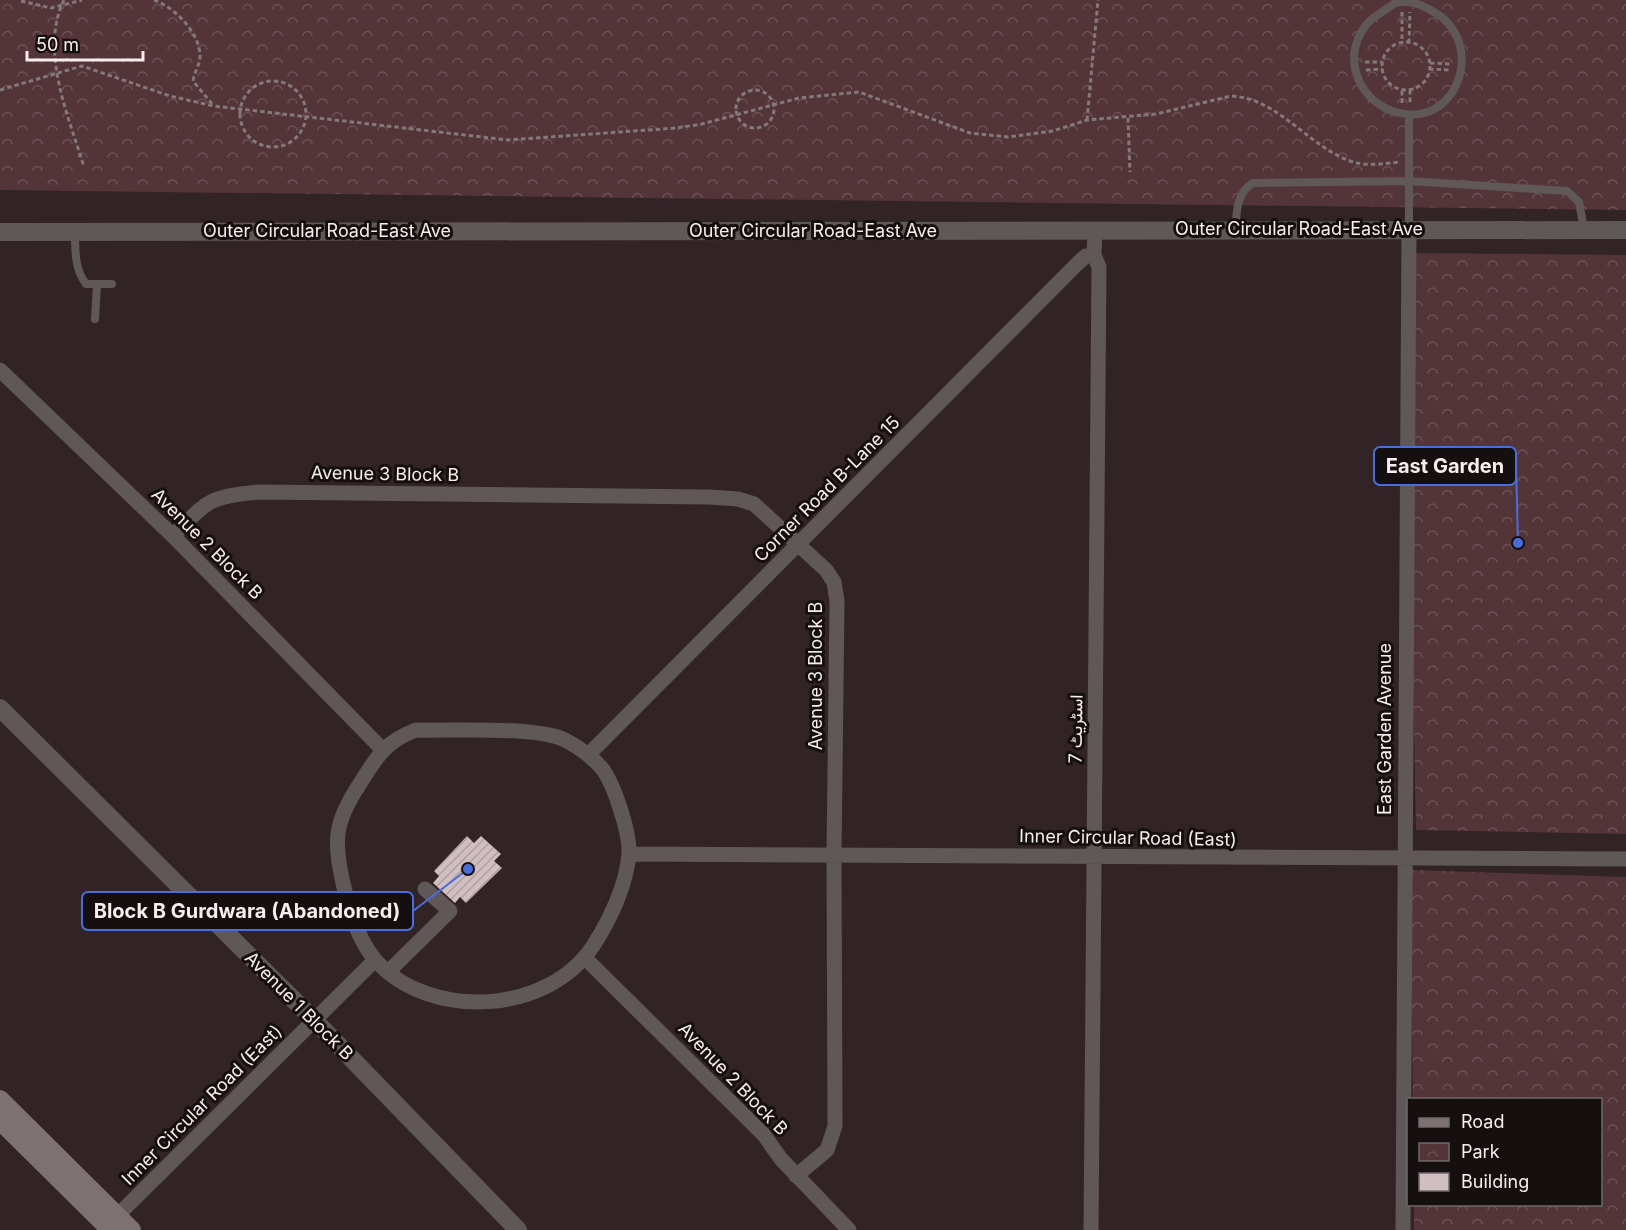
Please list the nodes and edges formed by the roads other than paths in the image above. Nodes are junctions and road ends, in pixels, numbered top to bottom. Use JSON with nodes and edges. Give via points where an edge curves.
{"nodes":[{"id":1,"x":1407,"y":2,"type":"edge"},
{"id":2,"x":1409,"y":115,"type":"junction"},
{"id":3,"x":1409,"y":181,"type":"junction"},
{"id":4,"x":1408,"y":228,"type":"junction"},
{"id":5,"x":1236,"y":229,"type":"junction"},
{"id":6,"x":1584,"y":230,"type":"junction"},
{"id":7,"x":1626,"y":230,"type":"edge"},
{"id":8,"x":75,"y":231,"type":"junction"},
{"id":9,"x":1095,"y":231,"type":"junction"},
{"id":10,"x":0,"y":232,"type":"edge"},
{"id":11,"x":1094,"y":255,"type":"junction"},
{"id":12,"x":97,"y":284,"type":"junction"},
{"id":13,"x":112,"y":284,"type":"dead end"},
{"id":14,"x":95,"y":319,"type":"dead end"},
{"id":15,"x":0,"y":370,"type":"edge"},
{"id":16,"x":173,"y":536,"type":"junction"},
{"id":17,"x":800,"y":544,"type":"junction"},
{"id":18,"x":0,"y":708,"type":"edge"},
{"id":19,"x":382,"y":749,"type":"junction"},
{"id":20,"x":588,"y":755,"type":"junction"},
{"id":21,"x":629,"y":854,"type":"junction"},
{"id":22,"x":834,"y":855,"type":"junction"},
{"id":23,"x":1094,"y":857,"type":"junction"},
{"id":24,"x":1626,"y":859,"type":"edge"},
{"id":25,"x":1404,"y":860,"type":"junction"},
{"id":26,"x":425,"y":889,"type":"dead end"},
{"id":27,"x":585,"y":958,"type":"junction"},
{"id":28,"x":375,"y":960,"type":"junction"},
{"id":29,"x":388,"y":972,"type":"junction"},
{"id":30,"x":315,"y":1021,"type":"junction"},
{"id":31,"x":0,"y":1099,"type":"edge"},
{"id":32,"x":0,"y":1121,"type":"edge"},
{"id":33,"x":796,"y":1176,"type":"junction"},
{"id":34,"x":109,"y":1226,"type":"edge"},
{"id":35,"x":132,"y":1230,"type":"edge"},
{"id":36,"x":518,"y":1230,"type":"edge"},
{"id":37,"x":849,"y":1230,"type":"edge"},
{"id":38,"x":1091,"y":1230,"type":"edge"},
{"id":39,"x":1403,"y":1230,"type":"edge"}],
"edges":[{"from":1,"to":2,"type":"lane","via":[[1366,24],[1357,40],[1354,62],[1364,92],[1377,104]]},
{"from":1,"to":2,"type":"lane","via":[[1442,16],[1451,25],[1462,49],[1462,68],[1447,98],[1424,112]]},
{"from":2,"to":3,"type":"lane"},
{"from":3,"to":4,"type":"lane"},
{"from":3,"to":5,"type":"lane","via":[[1252,183],[1245,188],[1237,209]]},
{"from":3,"to":6,"type":"lane","via":[[1567,191],[1579,202]]},
{"from":4,"to":5,"type":"street","name":"Outer Circular Road-East Ave"},
{"from":4,"to":6,"type":"street","name":"Outer Circular Road-East Ave"},
{"from":4,"to":25,"type":"street","name":"East Garden Avenue"},
{"from":5,"to":9,"type":"street","name":"Outer Circular Road-East Ave"},
{"from":6,"to":7,"type":"street","name":"Outer Circular Road-East Ave"},
{"from":8,"to":9,"type":"street","name":"Outer Circular Road-East Ave"},
{"from":8,"to":10,"type":"street","name":"Outer Circular Road-East Ave"},
{"from":8,"to":12,"type":"lane","via":[[80,276],[86,284]]},
{"from":9,"to":11,"type":"street","name":"اسٹریٹ 7"},
{"from":11,"to":17,"type":"street","name":"Corner Road B-Lane 15","via":[[1086,255]]},
{"from":11,"to":23,"type":"street","name":"اسٹریٹ 7","via":[[1099,267]]},
{"from":12,"to":13,"type":"lane"},
{"from":12,"to":14,"type":"lane"},
{"from":15,"to":16,"type":"street","name":"Avenue 2 Block B"},
{"from":16,"to":17,"type":"street","name":"Avenue 3 Block B","via":[[207,502],[223,495],[258,492],[709,497],[753,504]]},
{"from":16,"to":19,"type":"street","name":"Avenue 2 Block B"},
{"from":17,"to":20,"type":"street","name":"Corner Road B-Lane 15"},
{"from":17,"to":22,"type":"street","name":"Avenue 3 Block B","via":[[834,582],[837,601]]},
{"from":18,"to":30,"type":"street","name":"Avenue 1 Block B"},
{"from":19,"to":20,"type":"street","via":[[416,730],[543,733]]},
{"from":19,"to":28,"type":"street","via":[[345,807],[336,842],[346,899],[356,929]]},
{"from":20,"to":21,"type":"street","via":[[604,772],[618,804],[628,835]]},
{"from":21,"to":22,"type":"street","name":"Inner Circular Road (East)"},
{"from":21,"to":27,"type":"street","via":[[610,914]]},
{"from":22,"to":23,"type":"street","name":"Inner Circular Road (East)"},
{"from":22,"to":33,"type":"street","name":"Avenue 3 Block B","via":[[836,1126],[827,1150]]},
{"from":23,"to":25,"type":"street","name":"Inner Circular Road (East)"},
{"from":23,"to":38,"type":"street","name":"اسٹریٹ 7"},
{"from":24,"to":25,"type":"street","name":"Inner Circular Road (East)"},
{"from":25,"to":39,"type":"street","name":"East Garden Avenue"},
{"from":26,"to":29,"type":"street","via":[[450,911]]},
{"from":27,"to":29,"type":"street","via":[[533,994],[477,1002],[426,993]]},
{"from":27,"to":33,"type":"street","name":"Avenue 2 Block B","via":[[764,1135]]},
{"from":28,"to":29,"type":"street"},
{"from":28,"to":30,"type":"street","name":"Inner Circular Road (East)"},
{"from":30,"to":34,"type":"street","name":"Inner Circular Road (East)"},
{"from":30,"to":36,"type":"street","name":"Avenue 1 Block B"},
{"from":31,"to":34,"type":"main road"},
{"from":32,"to":34,"type":"main road"},
{"from":33,"to":37,"type":"street","name":"Avenue 2 Block B"},
{"from":34,"to":35,"type":"main road"}]}
